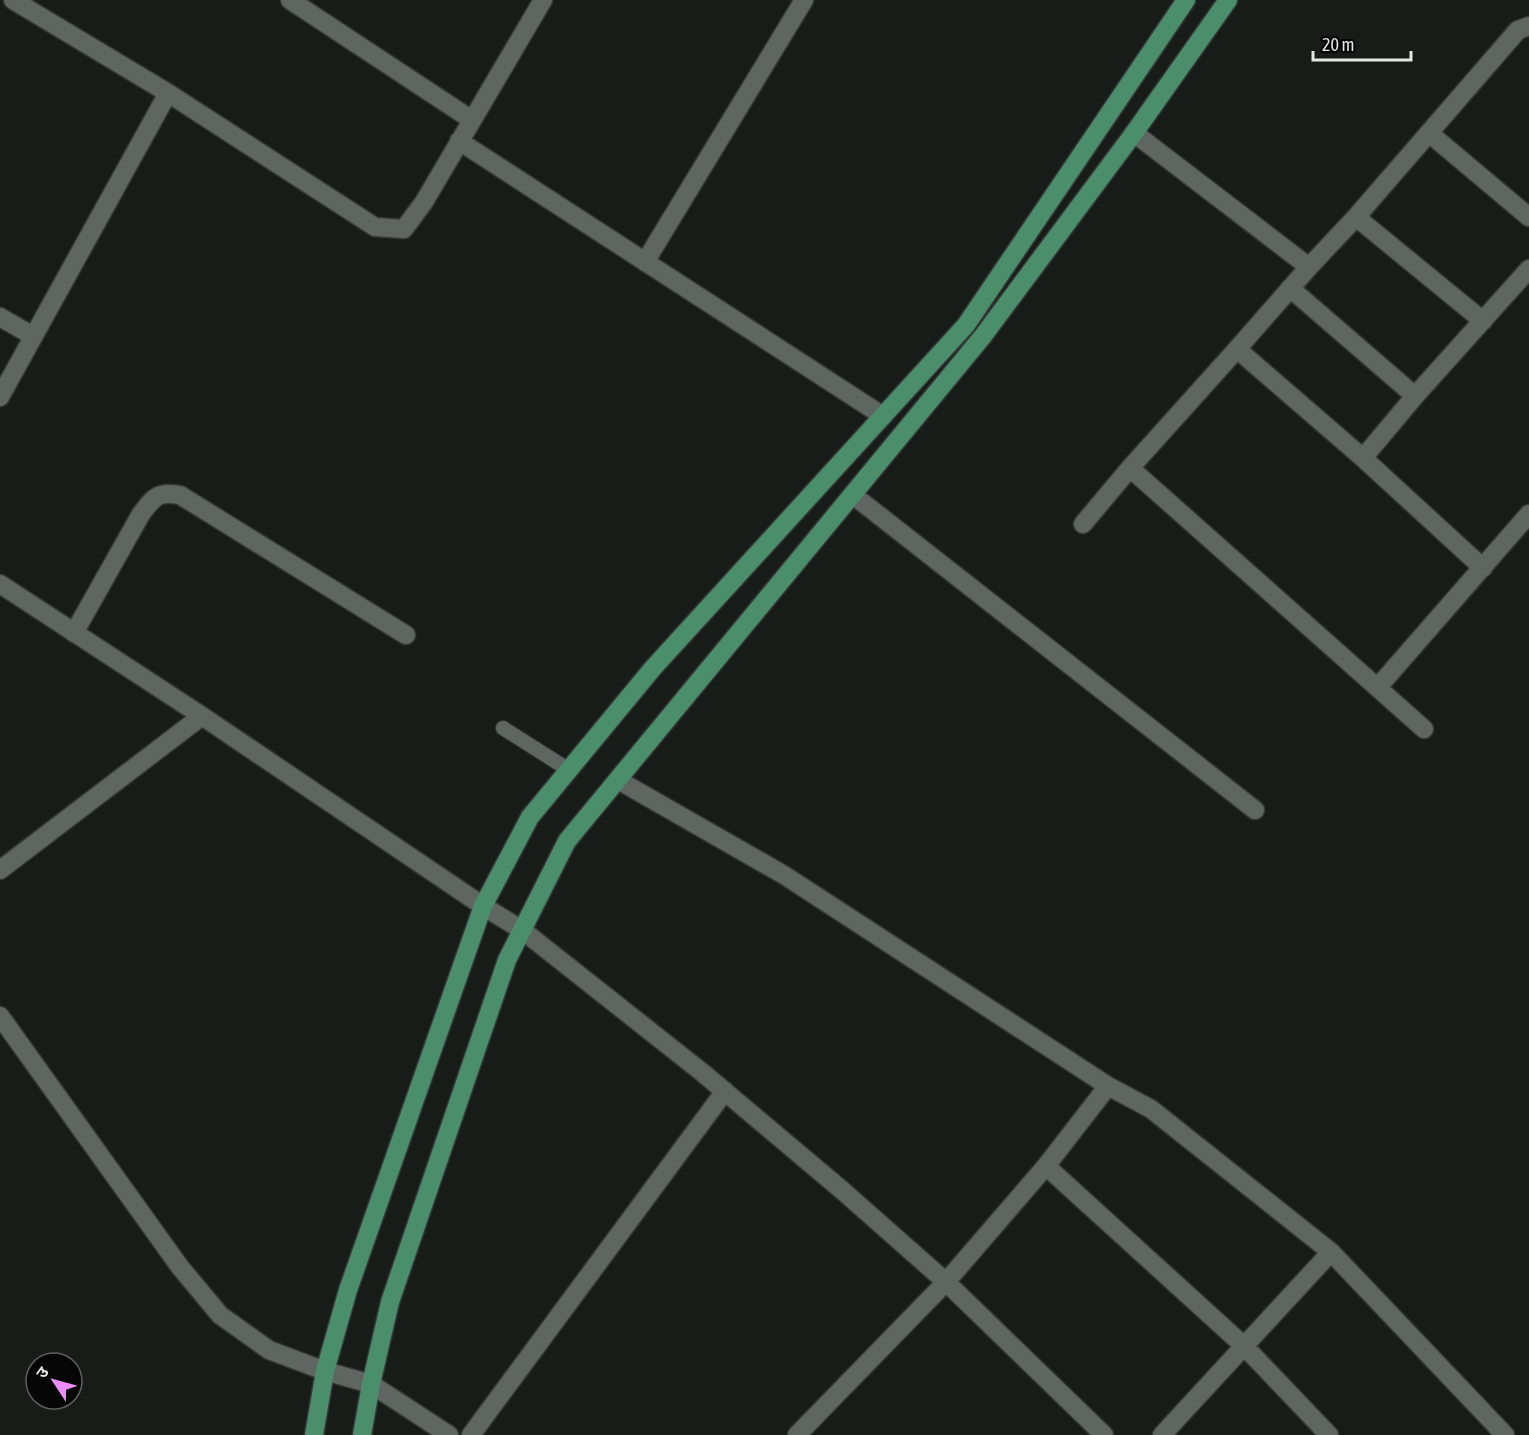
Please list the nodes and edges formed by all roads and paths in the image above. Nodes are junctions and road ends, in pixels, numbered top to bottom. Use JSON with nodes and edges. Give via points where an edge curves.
{"nodes":[{"id":1,"x":13,"y":0,"type":"edge"},
{"id":2,"x":290,"y":0,"type":"edge"},
{"id":3,"x":543,"y":0,"type":"edge"},
{"id":4,"x":804,"y":0,"type":"edge"},
{"id":5,"x":1186,"y":0,"type":"edge"},
{"id":6,"x":1228,"y":0,"type":"edge"},
{"id":7,"x":1529,"y":26,"type":"edge"},
{"id":8,"x":168,"y":93,"type":"junction"},
{"id":9,"x":472,"y":120,"type":"junction"},
{"id":10,"x":1134,"y":133,"type":"junction"},
{"id":11,"x":1429,"y":133,"type":"junction"},
{"id":12,"x":459,"y":141,"type":"junction"},
{"id":13,"x":1356,"y":217,"type":"junction"},
{"id":14,"x":1529,"y":217,"type":"edge"},
{"id":15,"x":645,"y":262,"type":"junction"},
{"id":16,"x":1309,"y":267,"type":"junction"},
{"id":17,"x":1529,"y":269,"type":"edge"},
{"id":18,"x":1290,"y":288,"type":"junction"},
{"id":19,"x":0,"y":317,"type":"edge"},
{"id":20,"x":1483,"y":321,"type":"junction"},
{"id":21,"x":33,"y":336,"type":"junction"},
{"id":22,"x":1237,"y":349,"type":"junction"},
{"id":23,"x":1415,"y":396,"type":"junction"},
{"id":24,"x":0,"y":397,"type":"edge"},
{"id":25,"x":883,"y":417,"type":"junction"},
{"id":26,"x":1363,"y":458,"type":"junction"},
{"id":27,"x":1130,"y":468,"type":"junction"},
{"id":28,"x":853,"y":495,"type":"junction"},
{"id":29,"x":1529,"y":514,"type":"edge"},
{"id":30,"x":1083,"y":524,"type":"dead end"},
{"id":31,"x":1483,"y":568,"type":"junction"},
{"id":32,"x":0,"y":584,"type":"edge"},
{"id":33,"x":74,"y":633,"type":"junction"},
{"id":34,"x":406,"y":635,"type":"dead end"},
{"id":35,"x":1378,"y":687,"type":"junction"},
{"id":36,"x":202,"y":716,"type":"junction"},
{"id":37,"x":503,"y":728,"type":"dead end"},
{"id":38,"x":1424,"y":729,"type":"dead end"},
{"id":39,"x":569,"y":770,"type":"junction"},
{"id":40,"x":618,"y":780,"type":"junction"},
{"id":41,"x":1255,"y":810,"type":"dead end"},
{"id":42,"x":0,"y":870,"type":"edge"},
{"id":43,"x":483,"y":906,"type":"junction"},
{"id":44,"x":522,"y":930,"type":"junction"},
{"id":45,"x":0,"y":1016,"type":"edge"},
{"id":46,"x":1108,"y":1086,"type":"junction"},
{"id":47,"x":725,"y":1091,"type":"junction"},
{"id":48,"x":1046,"y":1166,"type":"junction"},
{"id":49,"x":1331,"y":1252,"type":"junction"},
{"id":50,"x":946,"y":1282,"type":"junction"},
{"id":51,"x":1244,"y":1346,"type":"junction"},
{"id":52,"x":325,"y":1371,"type":"junction"},
{"id":53,"x":371,"y":1384,"type":"junction"},
{"id":54,"x":808,"y":1431,"type":"edge"},
{"id":55,"x":314,"y":1435,"type":"edge"},
{"id":56,"x":362,"y":1435,"type":"edge"},
{"id":57,"x":449,"y":1435,"type":"edge"},
{"id":58,"x":471,"y":1435,"type":"edge"},
{"id":59,"x":1104,"y":1435,"type":"edge"},
{"id":60,"x":1162,"y":1435,"type":"edge"},
{"id":61,"x":1329,"y":1435,"type":"edge"},
{"id":62,"x":1505,"y":1435,"type":"edge"}],
"edges":[{"from":1,"to":8,"type":"street"},
{"from":2,"to":9,"type":"street"},
{"from":3,"to":9,"type":"street"},
{"from":4,"to":15,"type":"street"},
{"from":5,"to":25,"type":"main road","via":[[966,326]]},
{"from":6,"to":10,"type":"main road"},
{"from":7,"to":11,"type":"street","via":[[1518,30]]},
{"from":8,"to":12,"type":"street","via":[[375,227],[404,229]]},
{"from":8,"to":21,"type":"street"},
{"from":9,"to":12,"type":"street"},
{"from":10,"to":16,"type":"street"},
{"from":10,"to":28,"type":"main road","via":[[983,336]]},
{"from":11,"to":13,"type":"street"},
{"from":11,"to":14,"type":"street"},
{"from":12,"to":15,"type":"street"},
{"from":13,"to":16,"type":"street"},
{"from":13,"to":20,"type":"street"},
{"from":15,"to":25,"type":"street"},
{"from":16,"to":18,"type":"street"},
{"from":17,"to":20,"type":"street"},
{"from":18,"to":22,"type":"street"},
{"from":18,"to":23,"type":"street"},
{"from":19,"to":21,"type":"street"},
{"from":20,"to":23,"type":"street"},
{"from":21,"to":24,"type":"street"},
{"from":22,"to":26,"type":"street"},
{"from":22,"to":27,"type":"street"},
{"from":23,"to":26,"type":"street"},
{"from":25,"to":39,"type":"main road","via":[[653,668]]},
{"from":26,"to":31,"type":"street"},
{"from":27,"to":30,"type":"street"},
{"from":27,"to":35,"type":"street"},
{"from":28,"to":40,"type":"main road"},
{"from":28,"to":41,"type":"street"},
{"from":29,"to":31,"type":"street"},
{"from":31,"to":35,"type":"street"},
{"from":32,"to":33,"type":"street"},
{"from":33,"to":34,"type":"street","via":[[141,514],[152,500],[166,493],[180,495]]},
{"from":33,"to":36,"type":"street"},
{"from":35,"to":38,"type":"street"},
{"from":36,"to":42,"type":"street"},
{"from":36,"to":43,"type":"street"},
{"from":37,"to":39,"type":"lane"},
{"from":39,"to":43,"type":"main road","via":[[530,817]]},
{"from":40,"to":44,"type":"main road","via":[[567,841]]},
{"from":40,"to":46,"type":"street","via":[[784,875]]},
{"from":43,"to":44,"type":"street"},
{"from":43,"to":52,"type":"main road","via":[[348,1290]]},
{"from":44,"to":47,"type":"street"},
{"from":44,"to":53,"type":"main road","via":[[507,960],[390,1302]]},
{"from":45,"to":52,"type":"street","via":[[180,1267],[220,1316],[269,1350]]},
{"from":46,"to":48,"type":"street"},
{"from":46,"to":49,"type":"street","via":[[1151,1109]]},
{"from":47,"to":50,"type":"street"},
{"from":47,"to":58,"type":"street"},
{"from":48,"to":50,"type":"street"},
{"from":48,"to":51,"type":"street"},
{"from":49,"to":51,"type":"street"},
{"from":49,"to":62,"type":"street"},
{"from":50,"to":54,"type":"street"},
{"from":50,"to":59,"type":"street"},
{"from":51,"to":60,"type":"street"},
{"from":51,"to":61,"type":"street"},
{"from":52,"to":53,"type":"street"},
{"from":52,"to":55,"type":"main road"},
{"from":53,"to":56,"type":"main road"},
{"from":53,"to":57,"type":"street"}]}
